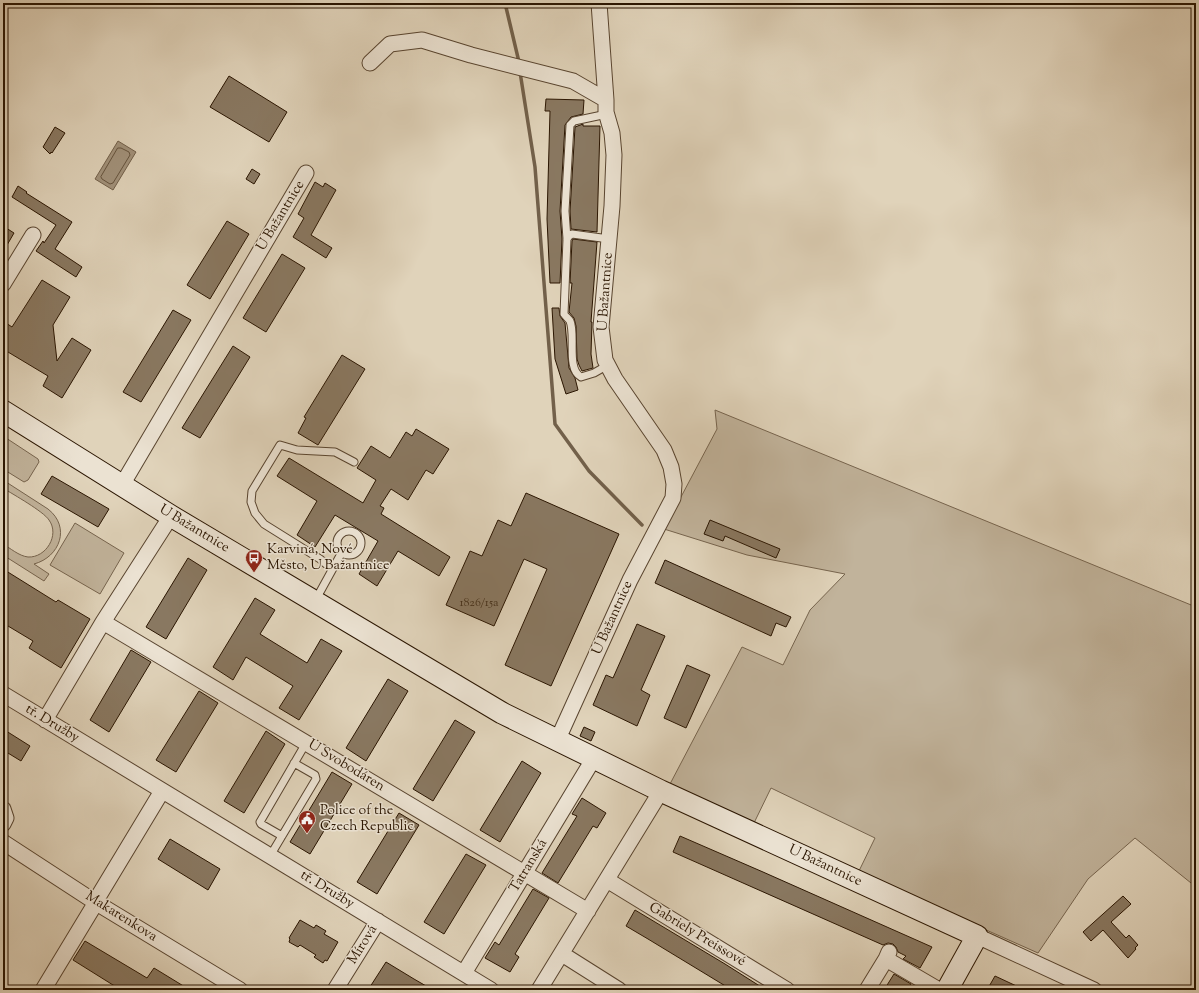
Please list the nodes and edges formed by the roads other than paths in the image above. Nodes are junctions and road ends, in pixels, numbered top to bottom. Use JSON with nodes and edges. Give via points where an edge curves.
{"nodes":[{"id":1,"x":599,"y":3,"type":"edge"},
{"id":2,"x":370,"y":63,"type":"dead end"},
{"id":3,"x":606,"y":107,"type":"junction"},
{"id":4,"x":306,"y":173,"type":"dead end"},
{"id":5,"x":33,"y":236,"type":"dead end"},
{"id":6,"x":567,"y":239,"type":"junction"},
{"id":7,"x":609,"y":239,"type":"junction"},
{"id":8,"x":3,"y":284,"type":"edge"},
{"id":9,"x":608,"y":365,"type":"junction"},
{"id":10,"x":3,"y":411,"type":"edge"},
{"id":11,"x":354,"y":462,"type":"dead end"},
{"id":12,"x":122,"y":485,"type":"junction"},
{"id":13,"x":171,"y":516,"type":"junction"},
{"id":14,"x":342,"y":552,"type":"dead end"},
{"id":15,"x":332,"y":569,"type":"junction"},
{"id":16,"x":315,"y":601,"type":"junction"},
{"id":17,"x":103,"y":622,"type":"junction"},
{"id":18,"x":3,"y":694,"type":"edge"},
{"id":19,"x":45,"y":720,"type":"junction"},
{"id":20,"x":557,"y":741,"type":"junction"},
{"id":21,"x":306,"y":743,"type":"junction"},
{"id":22,"x":594,"y":758,"type":"junction"},
{"id":23,"x":294,"y":763,"type":"junction"},
{"id":24,"x":162,"y":791,"type":"junction"},
{"id":25,"x":661,"y":791,"type":"junction"},
{"id":26,"x":3,"y":809,"type":"edge"},
{"id":27,"x":3,"y":824,"type":"edge"},
{"id":28,"x":282,"y":836,"type":"junction"},
{"id":29,"x":3,"y":842,"type":"edge"},
{"id":30,"x":270,"y":856,"type":"junction"},
{"id":31,"x":525,"y":873,"type":"junction"},
{"id":32,"x":607,"y":880,"type":"junction"},
{"id":33,"x":95,"y":902,"type":"junction"},
{"id":34,"x":588,"y":911,"type":"junction"},
{"id":35,"x":378,"y":920,"type":"junction"},
{"id":36,"x":978,"y":936,"type":"junction"},
{"id":37,"x":562,"y":954,"type":"junction"},
{"id":38,"x":464,"y":973,"type":"junction"},
{"id":39,"x":43,"y":990,"type":"edge"},
{"id":40,"x":240,"y":990,"type":"edge"},
{"id":41,"x":335,"y":990,"type":"edge"},
{"id":42,"x":491,"y":990,"type":"edge"},
{"id":43,"x":539,"y":990,"type":"edge"},
{"id":44,"x":619,"y":990,"type":"edge"},
{"id":45,"x":787,"y":990,"type":"edge"},
{"id":46,"x":867,"y":990,"type":"edge"},
{"id":47,"x":939,"y":990,"type":"edge"},
{"id":48,"x":947,"y":990,"type":"edge"},
{"id":49,"x":1094,"y":990,"type":"edge"}],
"edges":[{"from":1,"to":3,"type":"street","name":"U Bažantnice"},
{"from":2,"to":3,"type":"street","via":[[390,44],[422,40],[574,81]]},
{"from":3,"to":6,"type":"lane","via":[[570,125],[565,211]]},
{"from":3,"to":7,"type":"street","name":"U Bažantnice","via":[[614,155]]},
{"from":4,"to":12,"type":"street","name":"U Bažantnice"},
{"from":5,"to":8,"type":"street"},
{"from":6,"to":7,"type":"lane","via":[[572,234]]},
{"from":6,"to":9,"type":"lane","via":[[564,314],[570,322],[573,365],[580,377]]},
{"from":7,"to":9,"type":"street","name":"U Bažantnice","via":[[601,326],[605,360]]},
{"from":9,"to":20,"type":"street","name":"U Bažantnice","via":[[664,450],[671,467],[673,498],[630,580]]},
{"from":10,"to":12,"type":"street","name":"U Bažantnice"},
{"from":11,"to":15,"type":"lane","via":[[335,452],[297,450],[280,445],[252,491],[254,513],[264,524]]},
{"from":12,"to":13,"type":"street","name":"U Bažantnice"},
{"from":13,"to":16,"type":"street","name":"U Bažantnice"},
{"from":13,"to":17,"type":"street"},
{"from":14,"to":15,"type":"lane"},
{"from":15,"to":16,"type":"lane"},
{"from":16,"to":20,"type":"street","name":"U Bažantnice","via":[[502,713]]},
{"from":17,"to":19,"type":"street"},
{"from":17,"to":21,"type":"street","name":"U Svobodáren"},
{"from":18,"to":19,"type":"street","name":"tř. Družby"},
{"from":19,"to":24,"type":"street","name":"tř. Družby"},
{"from":20,"to":22,"type":"street","name":"U Bažantnice"},
{"from":21,"to":23,"type":"lane"},
{"from":21,"to":31,"type":"street","name":"U Svobodáren"},
{"from":22,"to":25,"type":"street","name":"U Bažantnice"},
{"from":22,"to":31,"type":"street","name":"Tatranská"},
{"from":23,"to":28,"type":"lane","via":[[260,822]]},
{"from":23,"to":28,"type":"lane","via":[[315,775],[316,779]]},
{"from":24,"to":30,"type":"street","name":"tř. Družby"},
{"from":24,"to":33,"type":"street"},
{"from":25,"to":32,"type":"street"},
{"from":25,"to":36,"type":"street","name":"U Bažantnice"},
{"from":26,"to":27,"type":"street","via":[[6,818]]},
{"from":28,"to":30,"type":"lane"},
{"from":29,"to":33,"type":"street","name":"Makarenkova"},
{"from":30,"to":35,"type":"street","name":"tř. Družby"},
{"from":31,"to":34,"type":"street","name":"U Svobodáren"},
{"from":31,"to":38,"type":"street","name":"Tatranská"},
{"from":32,"to":34,"type":"street"},
{"from":32,"to":45,"type":"street","name":"Gabriely Preissové"},
{"from":33,"to":39,"type":"street"},
{"from":33,"to":40,"type":"street","name":"Makarenkova"},
{"from":34,"to":37,"type":"street"},
{"from":35,"to":38,"type":"street","name":"tř. Družby"},
{"from":35,"to":41,"type":"street","name":"Mírová"},
{"from":36,"to":48,"type":"street"},
{"from":36,"to":49,"type":"street","name":"U Bažantnice"},
{"from":37,"to":43,"type":"street"},
{"from":37,"to":44,"type":"street"},
{"from":38,"to":42,"type":"street","name":"tř. Družby"},
{"from":46,"to":47,"type":"street","via":[[888,956]]}]}
